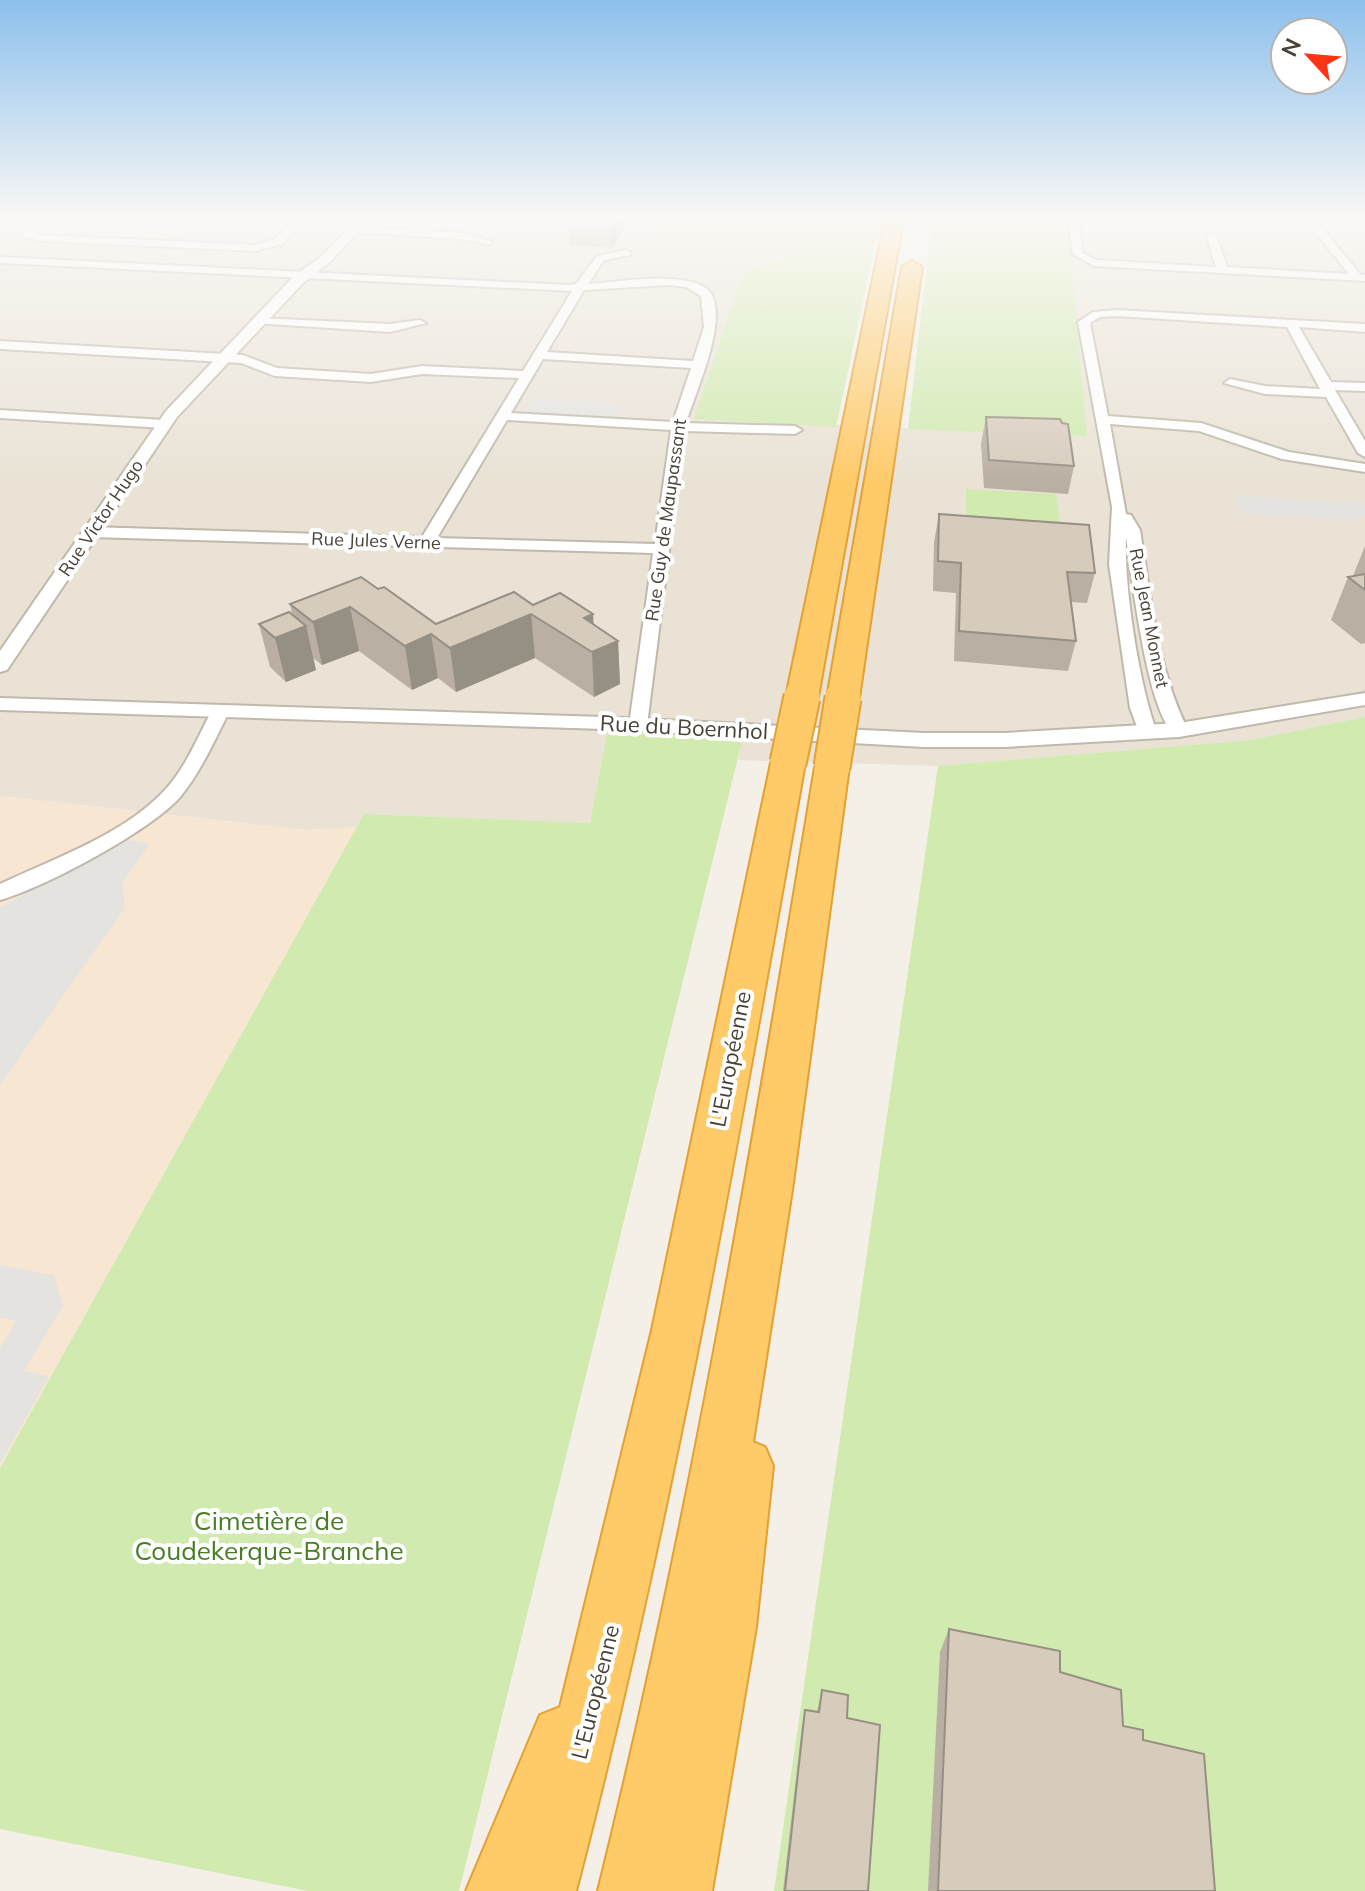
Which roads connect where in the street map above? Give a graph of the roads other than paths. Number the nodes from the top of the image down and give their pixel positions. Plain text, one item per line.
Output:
1 (275, 309) edge
2 (567, 309) edge
3 (708, 309) edge
4 (877, 309) edge
5 (905, 309) edge
6 (262, 322) junction
7 (420, 323) dead end
8 (1291, 324) junction
9 (1365, 328) edge
10 (0, 345) edge
11 (540, 355) junction
12 (226, 358) junction
13 (698, 365) junction
14 (528, 375) junction
15 (1230, 383) dead end
16 (1365, 387) edge
17 (1326, 389) junction
18 (0, 414) edge
19 (503, 416) junction
20 (1104, 420) junction
21 (164, 424) junction
22 (678, 426) junction
23 (795, 430) dead end
24 (1365, 453) edge
25 (1365, 468) edge
26 (1119, 507) junction
27 (90, 532) junction
28 (427, 542) junction
29 (661, 549) junction
30 (0, 666) edge
31 (1365, 699) edge
32 (0, 704) edge
33 (221, 710) junction
34 (638, 725) junction
35 (1179, 730) junction
36 (1148, 733) junction
37 (0, 893) edge
38 (526, 1878) edge
39 (647, 1890) edge

1 - 6 street, Rue Victor Hugo
2 - 11 street
3 - 13 street, Rue Guy de Maupassant
4 - 38 highway, L'Européenne, bridge
5 - 39 highway, bridge
6 - 7 street
6 - 12 street, Rue Victor Hugo
8 - 9 street
8 - 17 street
8 - 20 street, Rue Jean Monnet
10 - 12 street
11 - 13 street
11 - 14 street
12 - 14 street
12 - 21 street, Rue Victor Hugo
13 - 22 street, Rue Guy de Maupassant
14 - 19 street
15 - 17 street
16 - 17 street
17 - 24 street
18 - 21 street
19 - 22 street
19 - 28 street
20 - 25 street
20 - 26 street, Rue Jean Monnet
21 - 27 street, Rue Victor Hugo
22 - 23 street
22 - 29 street, Rue Guy de Maupassant
26 - 35 street, Rue Jean Monnet
26 - 36 street, Rue Jean Monnet
27 - 28 street, Rue Jules Verne
27 - 30 street, Rue Victor Hugo
28 - 29 street, Rue Jules Verne
29 - 34 street, Rue Guy de Maupassant
31 - 35 street, Rue du Boernhol
32 - 33 street, Rue du Boernhol
33 - 34 street, Rue du Boernhol
33 - 37 street
34 - 36 street, Rue du Boernhol
35 - 36 street, Rue du Boernhol

